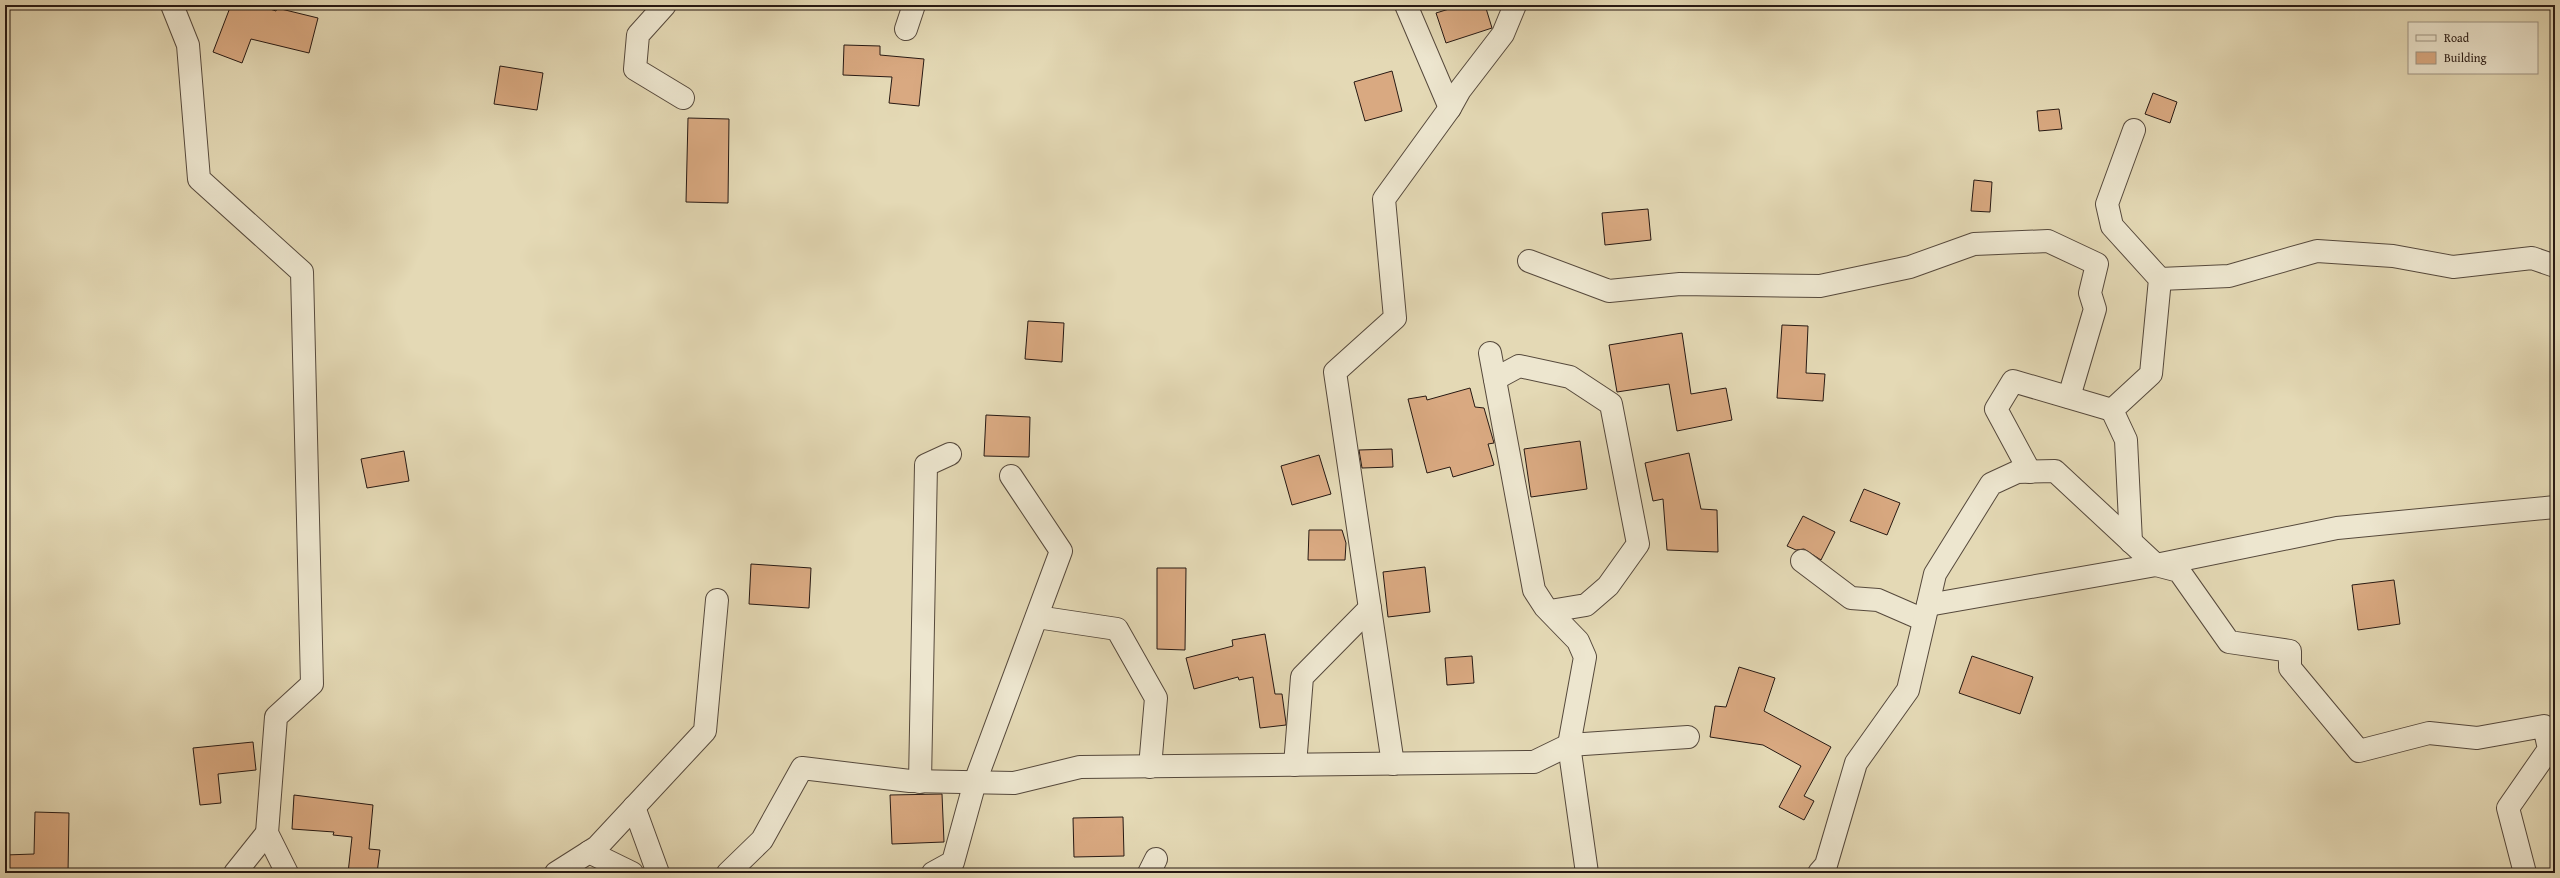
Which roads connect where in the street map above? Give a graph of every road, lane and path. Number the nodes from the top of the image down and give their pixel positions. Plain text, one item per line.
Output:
1 (172, 5) edge
2 (665, 5) edge
3 (914, 5) edge
4 (1406, 5) edge
5 (1515, 5) edge
6 (906, 29) dead end
7 (683, 98) dead end
8 (1450, 108) junction
9 (2134, 130) dead end
10 (1529, 262) dead end
11 (2555, 266) edge
12 (2160, 279) junction
13 (1490, 353) dead end
14 (1495, 379) junction
15 (2069, 397) junction
16 (2112, 410) junction
17 (950, 454) dead end
18 (2030, 472) junction
19 (1011, 476) dead end
20 (2555, 507) edge
21 (2131, 542) junction
22 (1802, 561) dead end
23 (2156, 565) junction
24 (717, 600) dead end
25 (1370, 608) junction
26 (1550, 611) junction
27 (1926, 612) junction
28 (1037, 617) junction
29 (2550, 725) edge
30 (1688, 737) dead end
31 (1569, 745) junction
32 (1393, 764) junction
33 (1295, 765) junction
34 (1150, 767) junction
35 (920, 782) junction
36 (975, 782) junction
37 (634, 807) junction
38 (267, 833) junction
39 (590, 852) junction
40 (235, 873) edge
41 (287, 873) edge
42 (556, 873) edge
43 (632, 873) edge
44 (658, 873) edge
45 (728, 873) edge
46 (933, 873) edge
47 (1587, 873) edge
48 (1819, 873) edge
49 (2525, 873) edge

1 - 38 street
2 - 7 street
3 - 6 street
4 - 8 street
5 - 8 street
8 - 25 street
9 - 12 street
10 - 15 street
11 - 12 street
12 - 16 street
13 - 14 street
14 - 26 street
14 - 26 street
15 - 16 street
15 - 18 street
16 - 21 street
17 - 35 street
18 - 21 street
18 - 27 street
19 - 28 street
20 - 23 street
21 - 23 street
22 - 27 street
23 - 27 street
23 - 29 street
24 - 37 street
25 - 32 street
25 - 33 street
26 - 31 street
27 - 48 street
28 - 34 street
28 - 36 street
29 - 49 street
30 - 31 street
31 - 32 street
31 - 47 street
32 - 33 street
33 - 34 street
34 - 36 street
35 - 36 street
35 - 45 street
36 - 46 street
37 - 39 street
37 - 44 street
38 - 40 street
38 - 41 street
39 - 42 street
39 - 43 street

